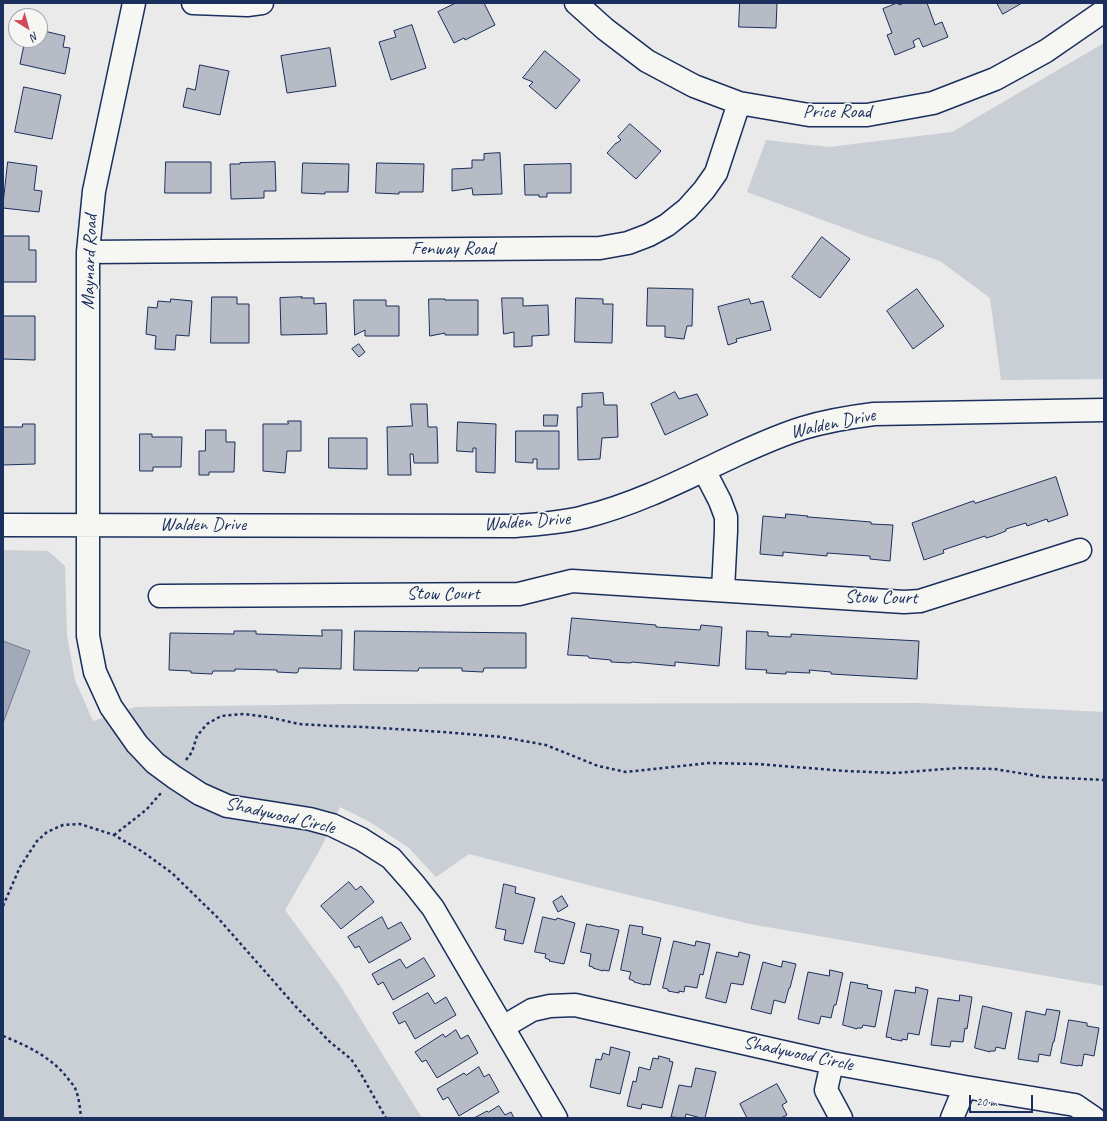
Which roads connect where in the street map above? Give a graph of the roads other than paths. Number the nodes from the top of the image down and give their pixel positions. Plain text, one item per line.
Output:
1 (134, 3) edge
2 (193, 3) edge
3 (262, 3) edge
4 (576, 3) edge
5 (1104, 11) edge
6 (739, 103) junction
7 (88, 252) junction
8 (1104, 410) edge
9 (704, 470) junction
10 (88, 524) junction
11 (3, 525) edge
12 (1080, 550) dead end
13 (723, 590) junction
14 (160, 596) dead end
15 (503, 1027) junction
16 (832, 1063) junction
17 (965, 1087) junction
18 (556, 1118) edge
19 (841, 1118) edge
20 (952, 1118) edge
21 (1094, 1118) edge

1 - 7 street, Maynard Road
2 - 3 street
4 - 6 street, Price Road
5 - 6 street, Price Road
6 - 7 street, Fenway Road
7 - 10 street, Maynard Road
8 - 9 street, Walden Drive
9 - 10 street, Walden Drive
9 - 13 street
10 - 11 street, Walden Drive
10 - 15 street, Shadywood Circle
12 - 13 street, Stow Court
13 - 14 street, Stow Court
15 - 16 street, Shadywood Circle
15 - 18 street, Shadywood Circle
16 - 17 street, Shadywood Circle
16 - 19 street
17 - 20 street
17 - 21 street, Shadywood Circle

